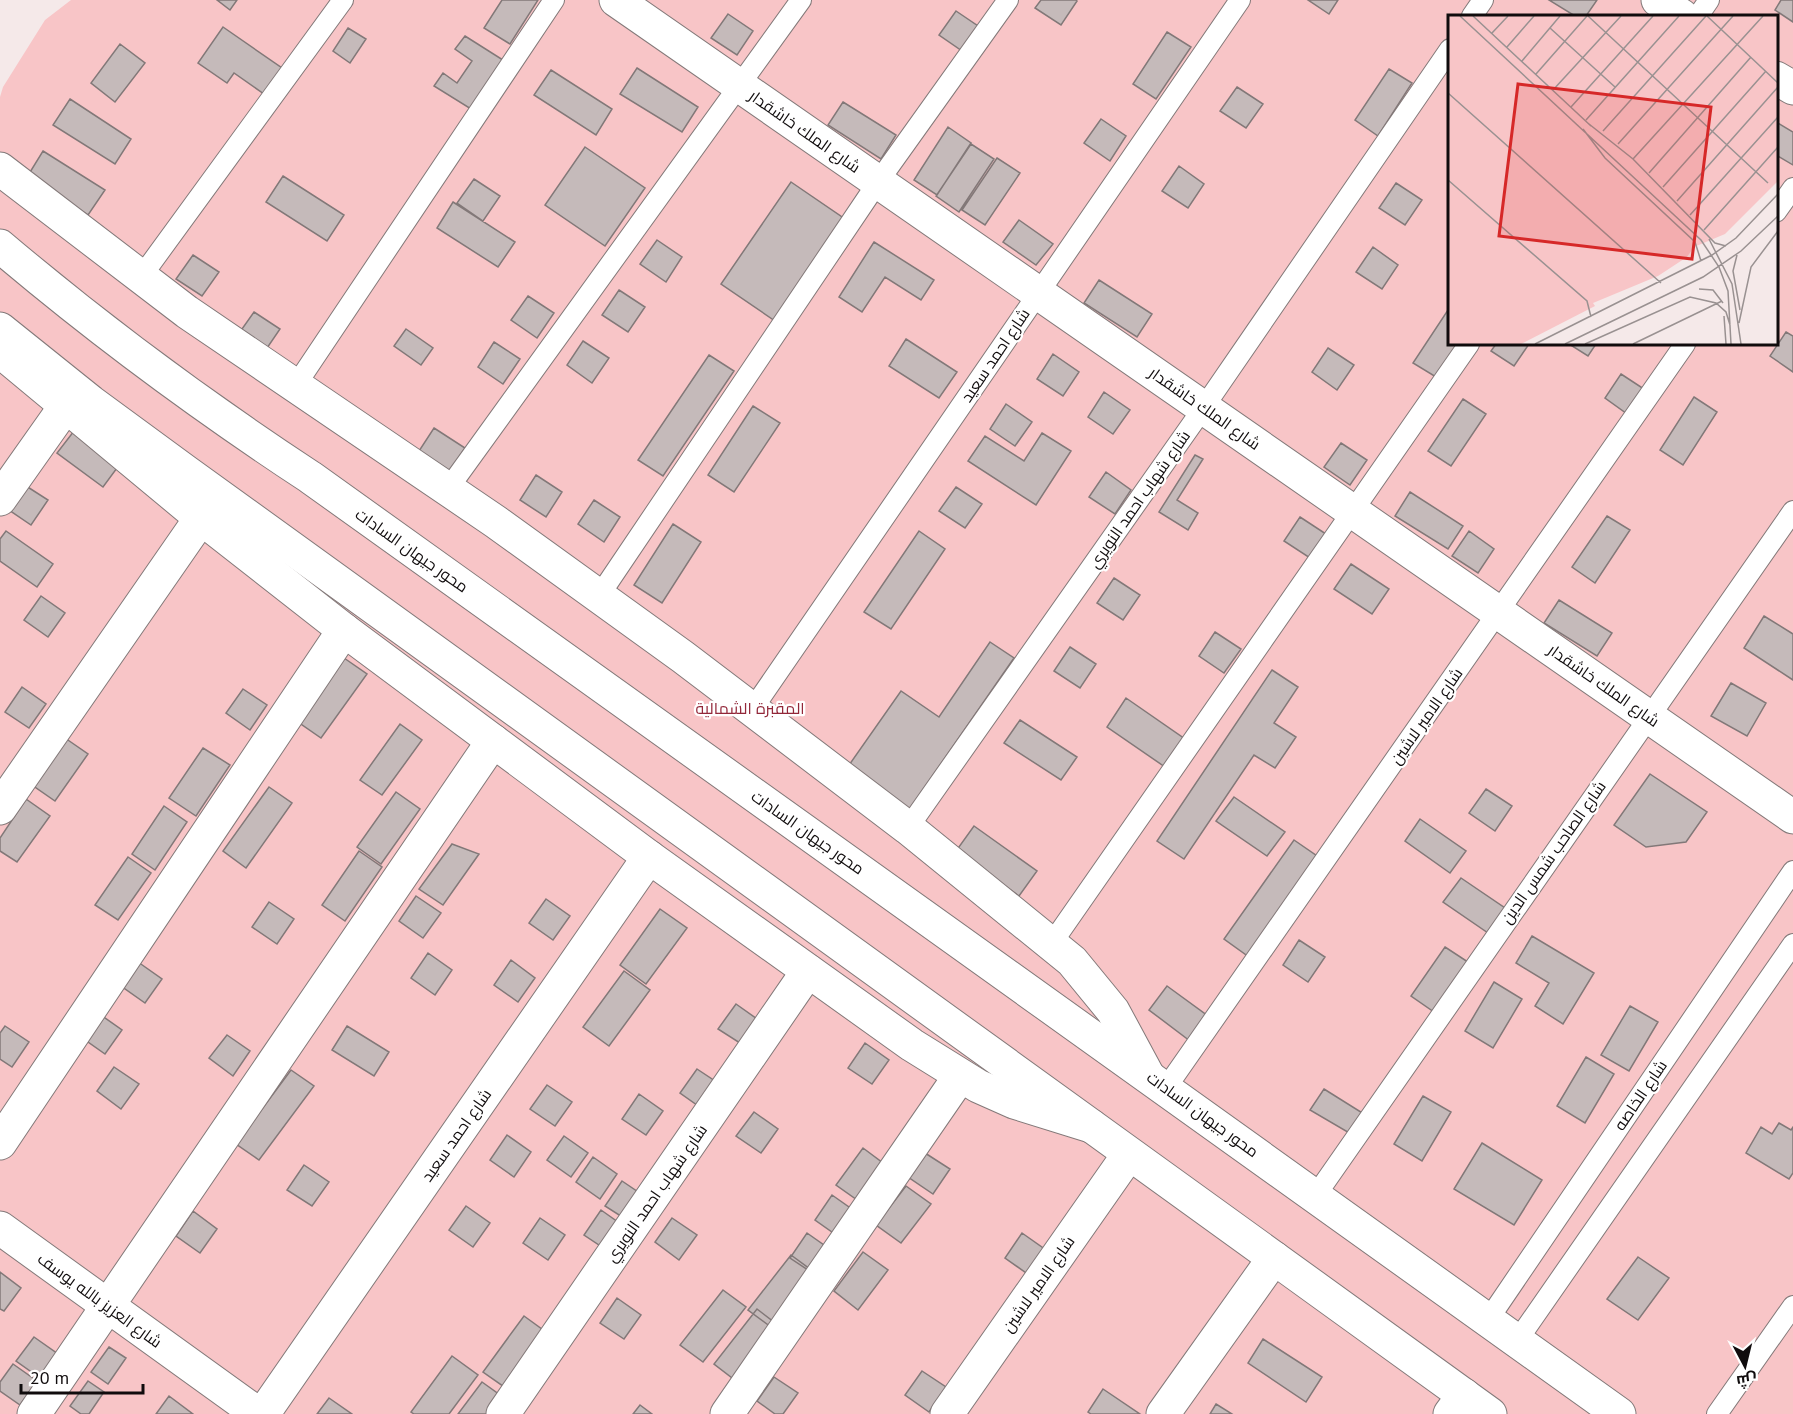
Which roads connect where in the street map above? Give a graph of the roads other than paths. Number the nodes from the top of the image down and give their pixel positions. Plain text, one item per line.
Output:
1 (342, 0) edge
2 (554, 0) edge
3 (616, 0) edge
4 (801, 0) edge
5 (1008, 0) edge
6 (1240, 0) edge
7 (1483, 0) edge
8 (1658, 0) edge
9 (1709, 0) edge
10 (1473, 15) edge
11 (1680, 15) edge
12 (1699, 15) edge
13 (1448, 50) edge
14 (1778, 79) edge
15 (741, 87) junction
16 (1793, 88) edge
17 (0, 169) edge
18 (878, 182) junction
19 (1793, 188) edge
20 (1778, 209) edge
21 (0, 246) edge
22 (141, 278) junction
23 (1038, 292) junction
24 (0, 329) edge
25 (1468, 345) edge
26 (1684, 345) edge
27 (0, 351) edge
28 (296, 385) junction
29 (65, 407) junction
30 (1203, 407) junction
31 (448, 489) junction
32 (0, 499) edge
33 (1352, 511) junction
34 (1793, 511) edge
35 (201, 518) junction
36 (598, 596) junction
37 (1499, 612) junction
38 (344, 630) junction
39 (752, 710) junction
40 (1648, 716) junction
41 (493, 741) junction
42 (0, 808) edge
43 (1793, 817) edge
44 (908, 828) junction
45 (649, 857) junction
46 (1793, 871) edge
47 (1052, 943) junction
48 (1793, 944) edge
49 (808, 971) junction
50 (960, 1076) junction
51 (1157, 1081) junction
52 (1091, 1126) junction
53 (0, 1143) edge
54 (1129, 1154) junction
55 (1316, 1195) junction
56 (0, 1228) edge
57 (1274, 1258) junction
58 (1793, 1306) edge
59 (109, 1307) junction
60 (1488, 1320) junction
61 (1517, 1341) junction
62 (1468, 1408) edge
63 (34, 1414) edge
64 (258, 1414) edge
65 (263, 1414) edge
66 (503, 1414) edge
67 (727, 1414) edge
68 (947, 1414) edge
69 (1164, 1414) edge
70 (1619, 1414) edge
71 (1717, 1414) edge

1 - 22 lane
2 - 28 lane
3 - 15 main road, شارع الملك خاشقدار
4 - 15 lane
5 - 18 lane
6 - 23 lane, شارع احمد سعيد
7 - 10 lane
8 - 11 main road
9 - 12 lane
13 - 30 lane, شارع شهاب احمد النويري
14 - 16 main road
15 - 18 main road, شارع الملك خاشقدار
15 - 31 lane
17 - 22 main road
18 - 23 main road, شارع الملك خاشقدار
18 - 36 lane
19 - 20 lane
21 - 51 main road, محور جيهان السادات
22 - 28 main road
23 - 30 main road, شارع الملك خاشقدار
23 - 39 lane, شارع احمد سعيد
24 - 52 main road
25 - 33 lane
26 - 37 lane, شارع الامير لاشين
27 - 29 main road
28 - 31 main road
29 - 32 main road
29 - 35 main road
30 - 33 main road, شارع الملك خاشقدار
30 - 44 lane, شارع شهاب احمد النويري
31 - 36 main road
33 - 37 main road, شارع الملك خاشقدار
33 - 47 lane
34 - 40 lane, شارع الصاحب شمس الدين
35 - 38 main road
35 - 42 main road
36 - 39 main road
37 - 40 main road, شارع الملك خاشقدار
37 - 51 lane, شارع الامير لاشين
38 - 41 main road
38 - 53 main road
39 - 44 main road
40 - 43 main road, شارع الملك خاشقدار
40 - 55 lane, شارع الصاحب شمس الدين
41 - 45 main road
41 - 59 main road
44 - 47 main road
45 - 49 main road
45 - 65 main road, شارع احمد سعيد
46 - 60 lane, شارع الخاصه
47 - 51 main road
48 - 61 lane
49 - 50 main road
49 - 66 main road, شارع شهاب احمد النويري
50 - 52 main road
50 - 67 main road
51 - 55 main road, محور جيهان السادات
52 - 54 main road
54 - 57 main road
54 - 68 main road, شارع الامير لاشين
55 - 60 main road, محور جيهان السادات
56 - 59 main road, شارع العزيز بالله يوسف
57 - 62 main road
57 - 69 main road
58 - 71 lane
59 - 63 main road
59 - 64 main road, شارع العزيز بالله يوسف
60 - 61 main road, محور جيهان السادات
61 - 70 main road, محور جيهان السادات

